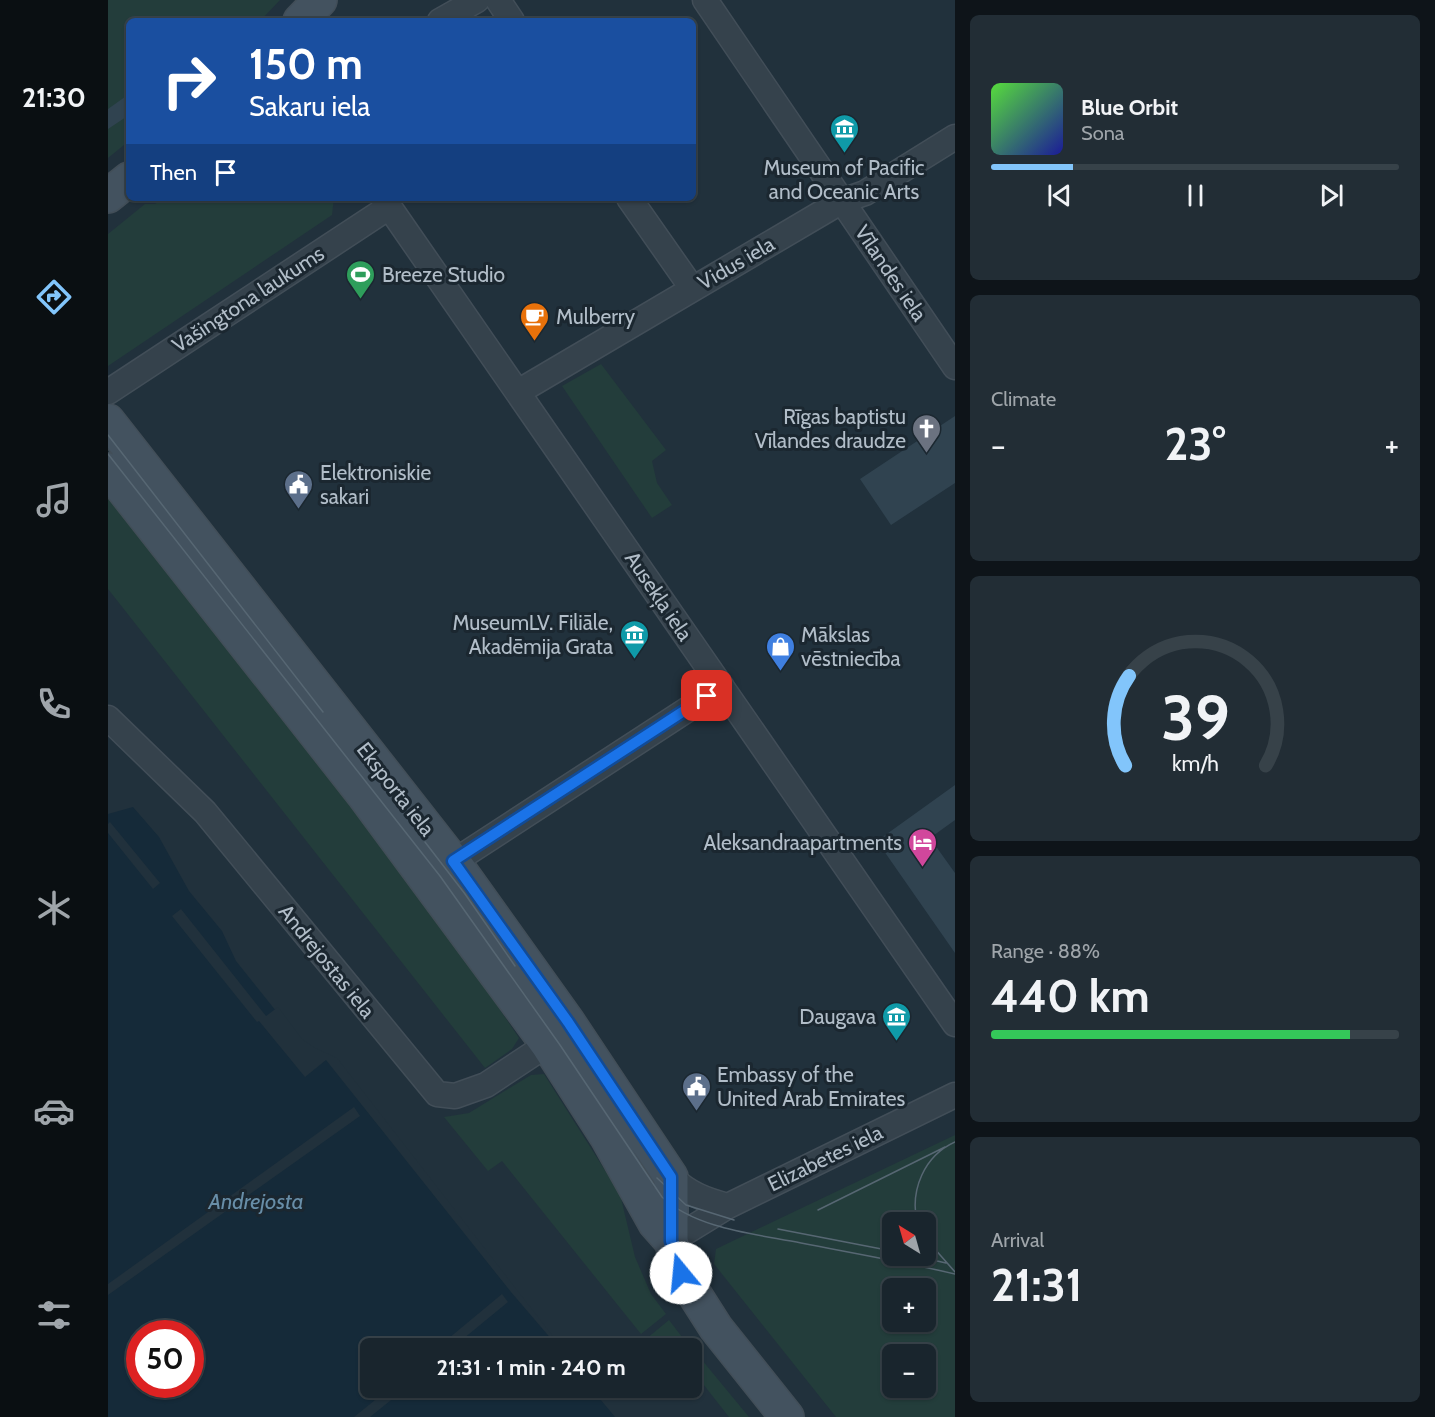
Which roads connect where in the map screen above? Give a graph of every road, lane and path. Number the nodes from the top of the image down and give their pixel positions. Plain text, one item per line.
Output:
1 (320, 0) edge
2 (477, 0) edge
3 (498, 0) edge
4 (705, 0) edge
5 (303, 18) edge
6 (445, 18) edge
7 (510, 18) edge
8 (955, 137) edge
9 (126, 181) edge
10 (108, 196) edge
11 (631, 201) edge
12 (842, 201) junction
13 (386, 202) edge
14 (692, 288) junction
15 (955, 367) edge
16 (108, 392) edge
17 (518, 392) junction
18 (108, 421) edge
19 (108, 470) edge
20 (722, 687) junction
21 (108, 718) edge
22 (453, 861) junction
23 (427, 880) junction
24 (955, 1024) edge
25 (560, 1036) junction
26 (955, 1095) edge
27 (671, 1177) junction
28 (728, 1206) junction
29 (671, 1241) junction
30 (787, 1417) edge

1 - 5 main road
2 - 6 street
3 - 7 street
4 - 12 street, Vīlandes iela
8 - 12 street, Vidus iela
9 - 10 main road
11 - 14 street
12 - 14 street, Vidus iela
12 - 15 street, Vīlandes iela
13 - 16 street, Vašingtona laukums
13 - 17 street, Ausekļa iela
14 - 17 street, Vidus iela
17 - 20 street, Ausekļa iela
18 - 22 main road, Eksporta iela
19 - 23 main road, Eksporta iela
20 - 22 street
20 - 24 street, Ausekļa iela
21 - 25 street, Andrejostas iela
22 - 23 street
22 - 25 main road, Eksporta iela
23 - 25 main road, Eksporta iela
25 - 27 main road, Eksporta iela
25 - 29 main road, Eksporta iela
26 - 28 street, Elizabetes iela
27 - 28 street
27 - 29 main road, Eksporta iela
28 - 29 street, Elizabetes iela
29 - 30 main road, Eksporta iela

